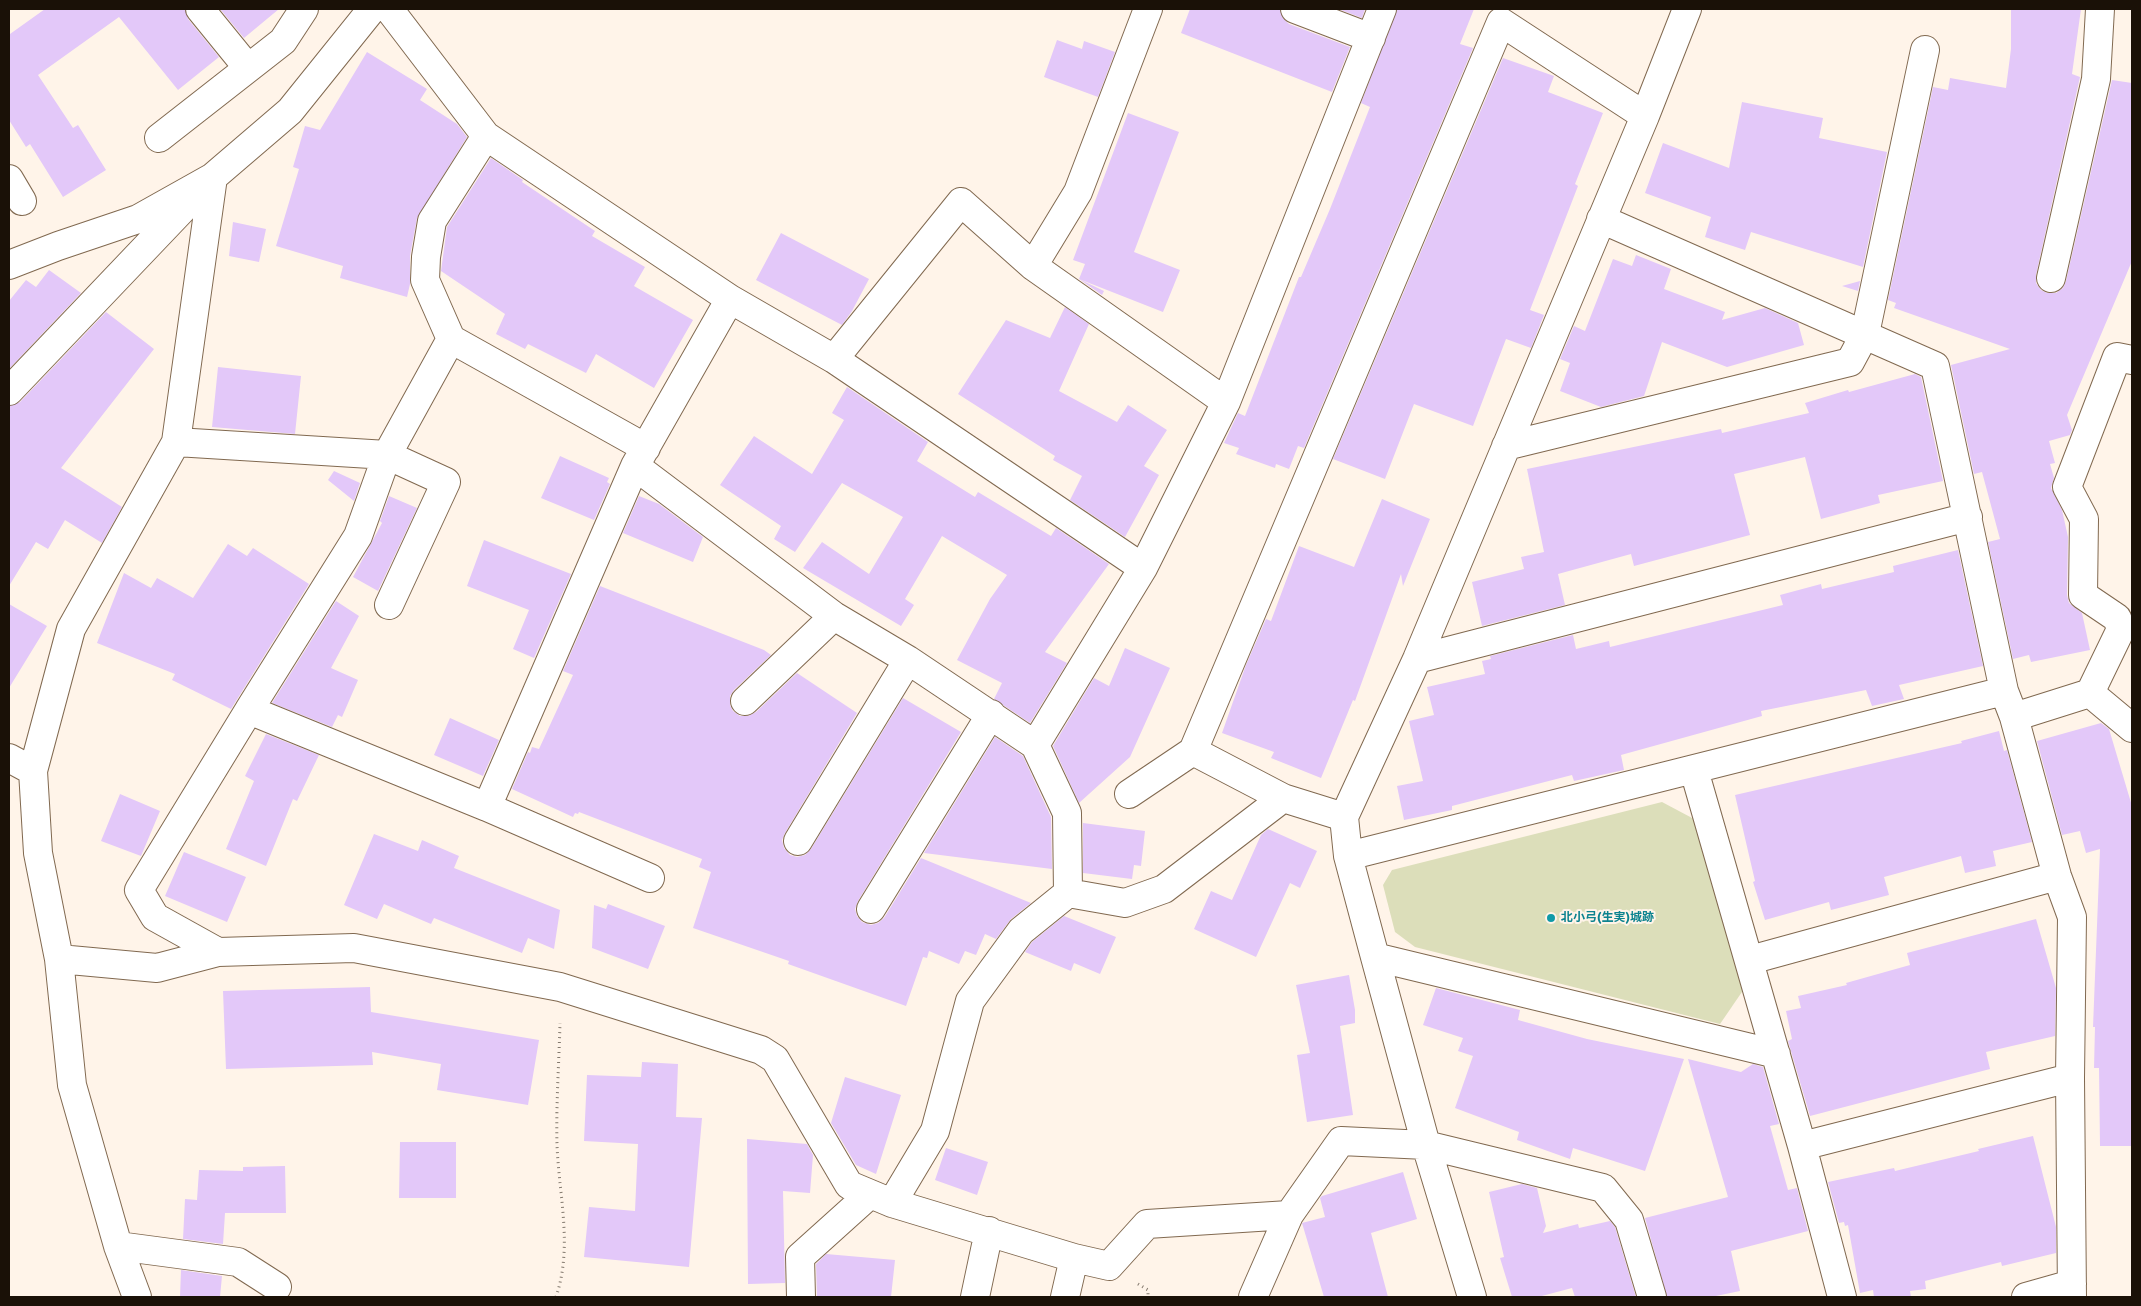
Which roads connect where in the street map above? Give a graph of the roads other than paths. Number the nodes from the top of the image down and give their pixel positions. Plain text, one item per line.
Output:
1 (200, 9) edge
2 (304, 9) edge
3 (372, 9) edge
4 (389, 9) edge
5 (1148, 9) edge
6 (1295, 9) edge
7 (1382, 9) edge
8 (1687, 9) edge
9 (2100, 9) edge
10 (1371, 38) junction
11 (1925, 50) dead end
12 (248, 68) junction
13 (1645, 116) junction
14 (486, 136) junction
15 (159, 138) dead end
16 (213, 176) junction
17 (1601, 219) junction
18 (9, 265) edge
19 (1033, 266) junction
20 (2051, 278) dead end
21 (730, 299) junction
22 (1865, 334) junction
23 (451, 339) junction
24 (834, 359) junction
25 (2132, 360) edge
26 (9, 391) edge
27 (1226, 402) junction
28 (176, 442) junction
29 (1506, 446) junction
30 (387, 455) junction
31 (640, 457) junction
32 (1968, 517) junction
33 (1143, 568) junction
34 (389, 605) dead end
35 (834, 616) junction
36 (908, 660) junction
37 (1417, 660) junction
38 (2004, 691) junction
39 (2090, 693) junction
40 (745, 701) dead end
41 (249, 710) junction
42 (991, 714) junction
43 (2014, 717) junction
44 (2132, 728) edge
45 (1035, 745) junction
46 (1192, 751) junction
47 (9, 758) edge
48 (1694, 770) junction
49 (33, 771) junction
50 (1129, 794) dead end
51 (1283, 798) junction
52 (487, 807) junction
53 (1344, 817) junction
54 (798, 841) dead end
55 (1348, 856) junction
56 (2057, 876) junction
57 (650, 878) dead end
58 (1068, 893) junction
59 (871, 909) dead end
60 (218, 952) junction
61 (1375, 957) junction
62 (59, 959) junction
63 (1750, 960) junction
64 (1776, 1054) junction
65 (2070, 1078) junction
66 (1426, 1145) junction
67 (1802, 1146) junction
68 (881, 1198) junction
69 (1288, 1215) junction
70 (989, 1230) junction
71 (118, 1246) junction
72 (1074, 1258) junction
73 (277, 1287) dead end
74 (2072, 1291) edge
75 (137, 1297) edge
76 (801, 1297) edge
77 (975, 1297) edge
78 (1065, 1297) edge
79 (1253, 1297) edge
80 (1472, 1297) edge
81 (1652, 1297) edge
82 (1842, 1297) edge
83 (2026, 1297) edge

1 - 12 street
2 - 12 street
3 - 16 street
4 - 14 street
5 - 19 street
6 - 10 street
7 - 10 street
8 - 13 street
9 - 20 street
10 - 27 street
11 - 22 street
12 - 15 street
13 - 17 street
13 - 46 street
14 - 21 street
14 - 23 street
16 - 18 street
16 - 26 street
16 - 28 street
17 - 22 street
17 - 29 street
19 - 24 street
19 - 27 street
21 - 24 street
21 - 31 street
22 - 29 street
22 - 32 street
23 - 30 street
23 - 31 street
24 - 33 street
25 - 39 street
27 - 33 street
28 - 30 street
28 - 49 street
29 - 37 street
30 - 34 street
30 - 41 street
31 - 35 street
31 - 52 street
32 - 37 street
32 - 38 street
33 - 45 street
35 - 36 street
35 - 40 street
36 - 42 street
36 - 54 street
37 - 53 street
38 - 43 street
38 - 48 street
39 - 43 street
39 - 44 street
41 - 52 street
41 - 60 street
42 - 45 street
42 - 59 street
43 - 56 street
45 - 58 street
46 - 50 street
46 - 51 street
47 - 49 street
48 - 55 street
48 - 63 street
49 - 62 street
51 - 53 street
51 - 58 street
52 - 57 street
53 - 55 street
55 - 61 street
56 - 63 street
56 - 65 street
58 - 68 street
60 - 62 street
60 - 68 street
61 - 64 street
61 - 66 street
62 - 71 street
63 - 64 street
64 - 67 street
65 - 67 street
65 - 74 street
66 - 69 street
66 - 80 street
66 - 81 street
67 - 82 street
68 - 70 street
68 - 76 street
69 - 72 street
69 - 79 street
70 - 72 street
70 - 77 street
71 - 73 street
71 - 75 street
72 - 78 street
74 - 83 street

